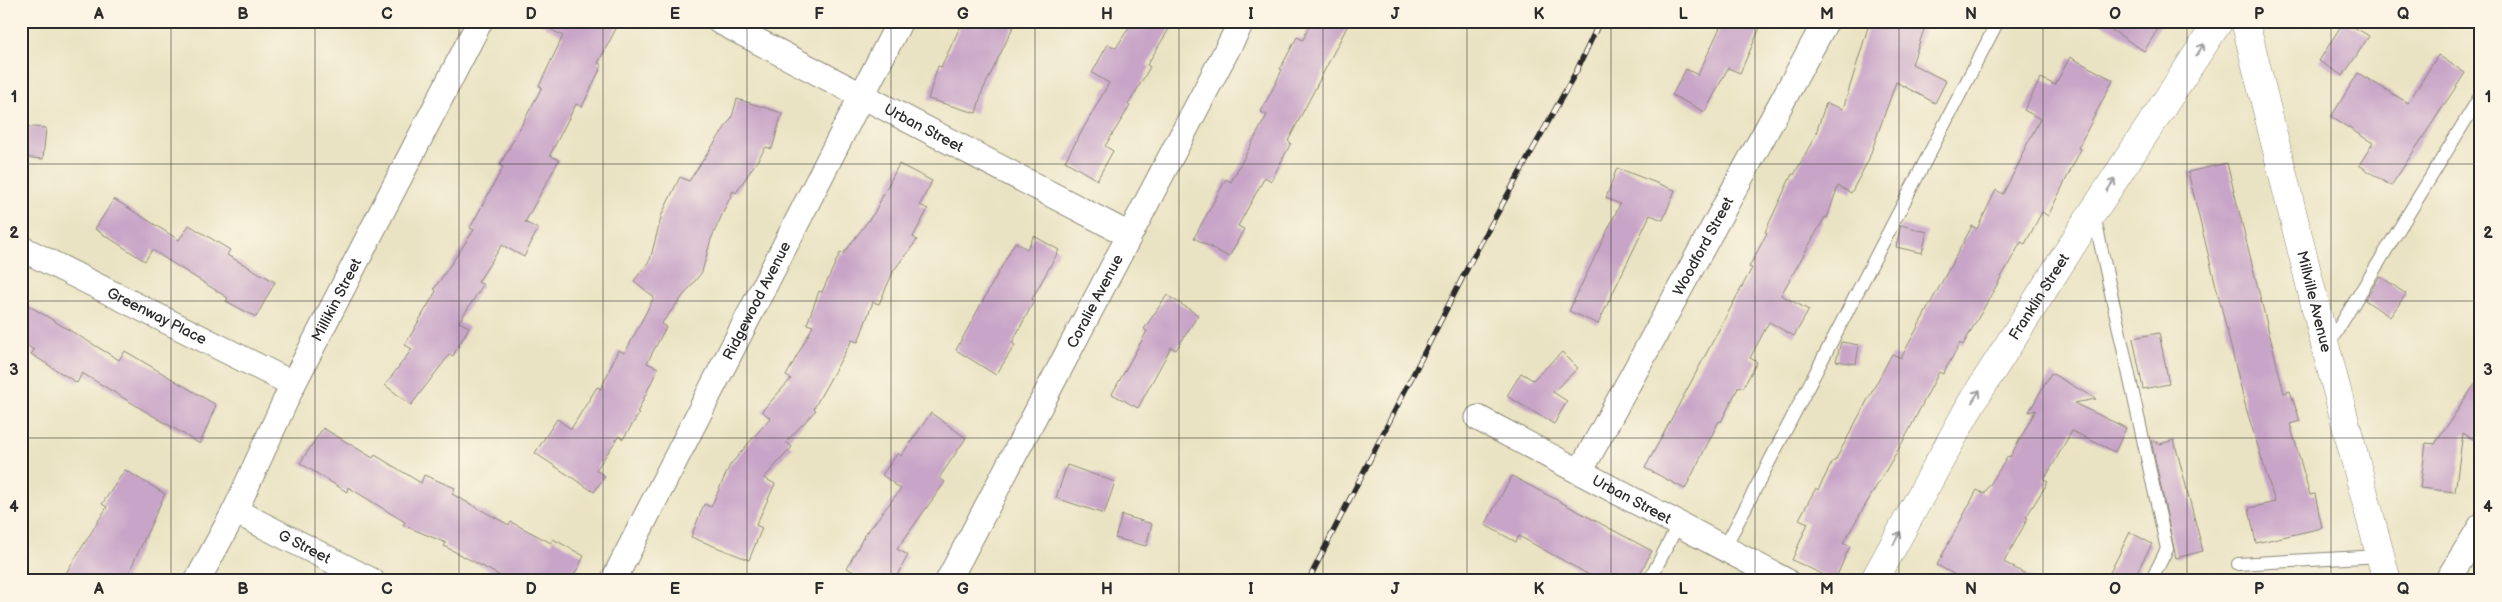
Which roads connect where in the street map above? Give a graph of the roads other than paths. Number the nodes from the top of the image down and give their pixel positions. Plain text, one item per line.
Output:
1 (480, 21) edge
2 (719, 21) edge
3 (900, 21) edge
4 (1242, 21) edge
5 (1826, 21) edge
6 (1998, 21) edge
7 (2219, 21) edge
8 (2245, 21) edge
9 (2481, 95) edge
10 (861, 96) junction
11 (2093, 212) junction
12 (1129, 235) junction
13 (21, 248) edge
14 (2326, 349) junction
15 (293, 384) junction
16 (1478, 418) dead end
17 (1581, 470) junction
18 (235, 511) junction
19 (1678, 526) junction
20 (2481, 526) edge
21 (1724, 549) junction
22 (2238, 564) dead end
23 (2384, 569) edge
24 (197, 581) edge
25 (372, 581) edge
26 (613, 581) edge
27 (948, 581) edge
28 (1648, 581) edge
29 (1786, 581) edge
30 (1874, 581) edge
31 (2152, 581) edge
32 (2447, 581) edge

1 - 15 street, Millikin Street
2 - 10 street, Urban Street
3 - 10 street, Ridgewood Avenue
4 - 12 street, Coralie Avenue
5 - 17 street, Woodford Street
6 - 21 lane
11 -> 7 street, Franklin Street
8 - 14 street, Millville Avenue
9 - 14 lane
10 - 12 street, Urban Street
10 - 26 street, Ridgewood Avenue
30 -> 11 street, Franklin Street
11 - 31 lane
12 - 27 street, Coralie Avenue
13 - 15 street, Greenway Place
14 - 23 street, Millville Avenue
15 - 18 street, Millikin Street
16 - 17 street, Urban Street
17 - 19 street, Urban Street
18 - 24 street, Millikin Street
18 - 25 street, G Street
19 - 21 street, Urban Street
19 - 28 lane
20 - 32 street
21 - 29 street, Urban Street
22 - 23 lane

